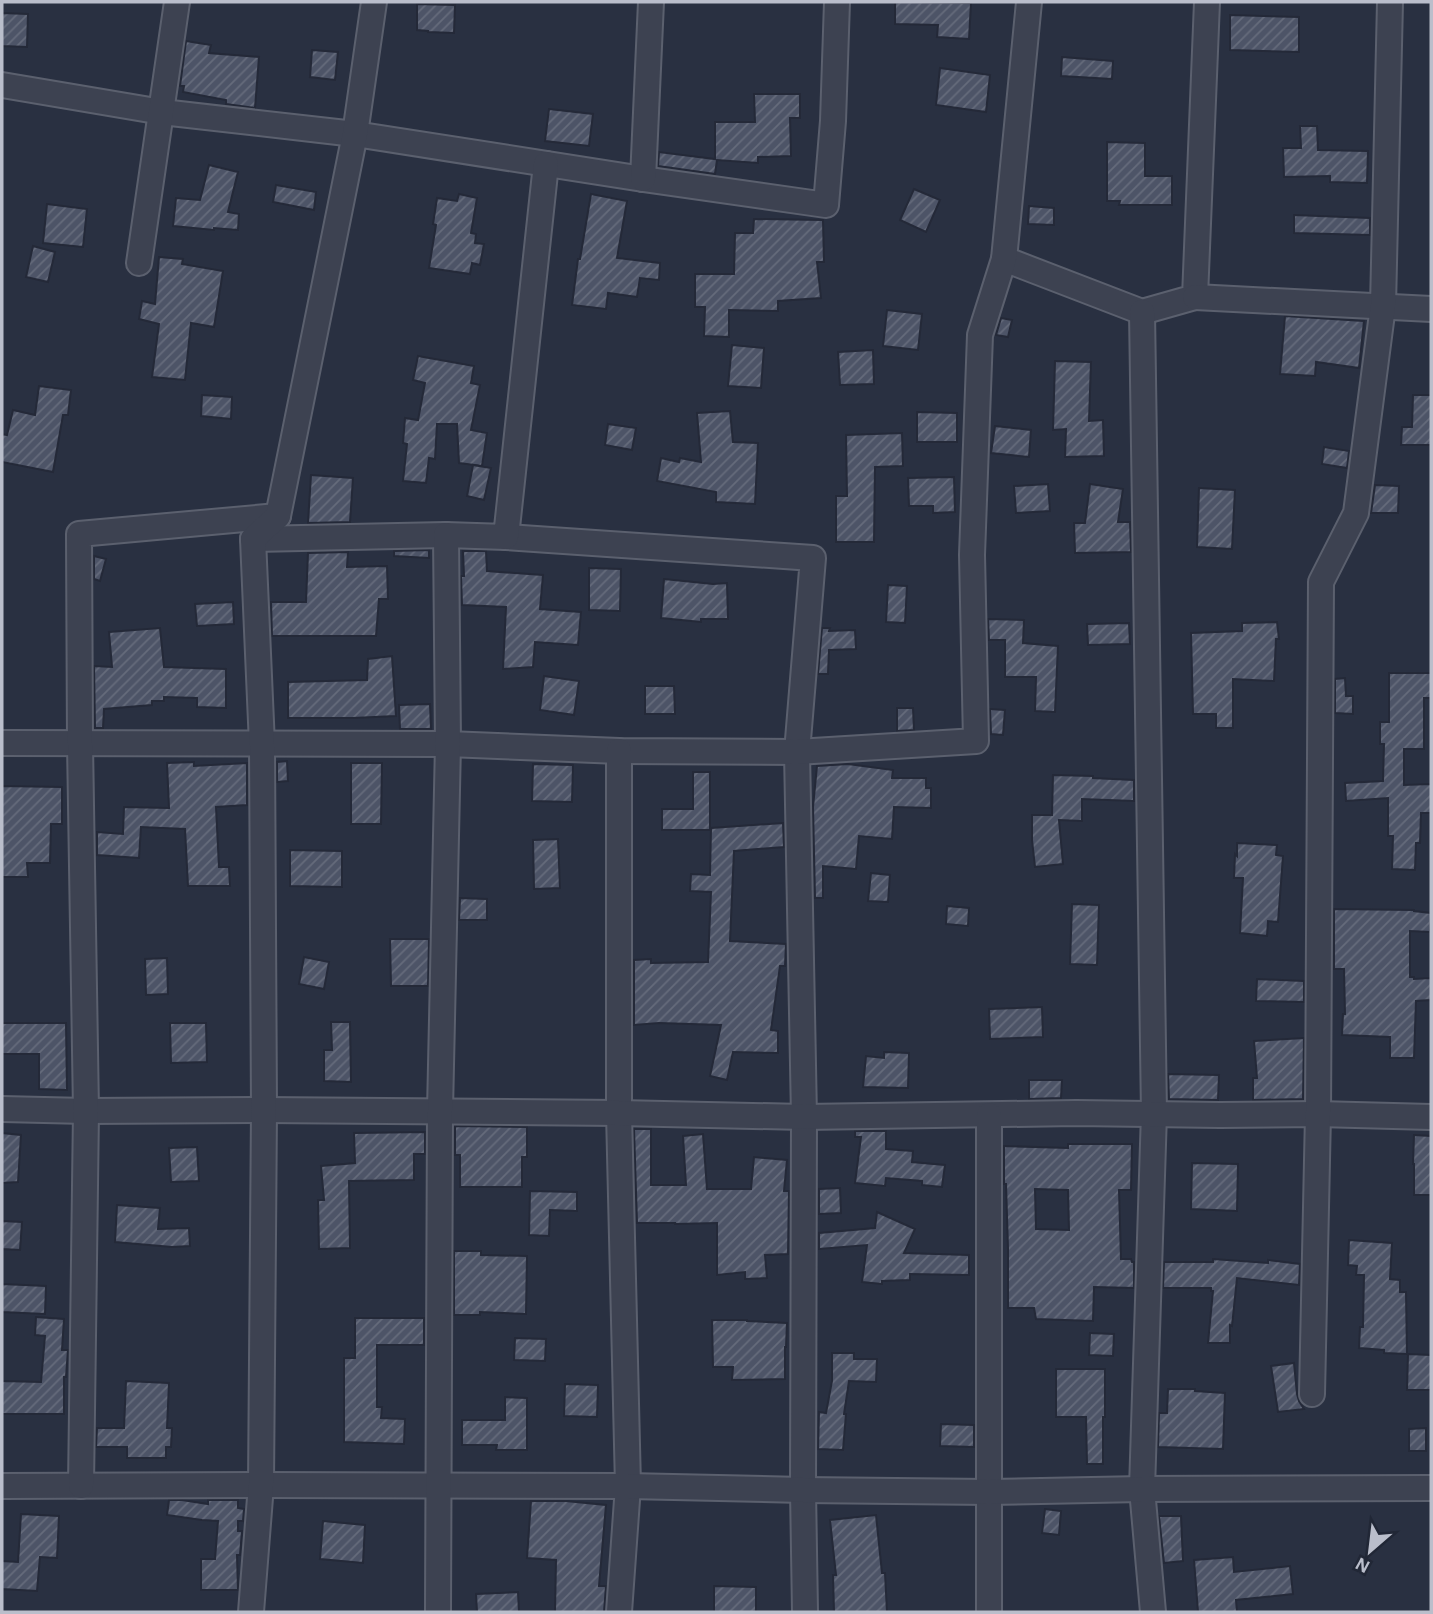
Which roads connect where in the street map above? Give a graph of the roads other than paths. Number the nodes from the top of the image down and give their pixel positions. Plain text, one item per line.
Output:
1 (177, 2) edge
2 (374, 2) edge
3 (651, 2) edge
4 (836, 2) edge
5 (1029, 2) edge
6 (1207, 2) edge
7 (1390, 2) edge
8 (2, 85) edge
9 (162, 112) junction
10 (355, 134) junction
11 (547, 164) junction
12 (643, 179) junction
13 (1004, 259) junction
14 (139, 263) dead end
15 (1195, 297) junction
16 (1383, 306) junction
17 (1431, 309) edge
18 (1142, 312) junction
19 (278, 516) junction
20 (446, 535) junction
21 (506, 537) junction
22 (253, 538) junction
23 (2, 743) edge
24 (80, 744) junction
25 (448, 744) junction
26 (262, 745) junction
27 (619, 751) junction
28 (797, 752) junction
29 (2, 1109) edge
30 (264, 1110) junction
31 (86, 1111) junction
32 (440, 1111) junction
33 (618, 1113) junction
34 (1154, 1113) junction
35 (1318, 1114) junction
36 (989, 1115) junction
37 (804, 1117) junction
38 (1431, 1117) edge
39 (1312, 1394) dead end
40 (261, 1485) junction
41 (438, 1485) junction
42 (2, 1486) edge
43 (81, 1486) junction
44 (628, 1486) junction
45 (1431, 1488) edge
46 (1143, 1489) junction
47 (803, 1490) junction
48 (989, 1492) junction
49 (251, 1612) edge
50 (438, 1612) edge
51 (619, 1612) edge
52 (805, 1612) edge
53 (989, 1612) edge
54 (1153, 1612) edge

1 - 9 street
2 - 10 street
3 - 12 street
4 - 12 street
5 - 13 street
6 - 15 street
7 - 16 street
8 - 9 street
9 - 10 street
9 - 14 street
10 - 11 street
10 - 19 street
11 - 12 street
11 - 21 street
13 - 18 street
13 - 28 street
15 - 16 street
15 - 18 street
16 - 17 street
16 - 35 street
18 - 34 street
19 - 22 street
19 - 24 street
20 - 21 street
20 - 22 street
20 - 25 street
21 - 28 street
22 - 26 street
23 - 24 street
24 - 26 street
24 - 31 street
25 - 26 street
25 - 27 street
25 - 32 street
26 - 30 street
27 - 28 street
27 - 33 street
28 - 37 street
29 - 31 street
30 - 31 street
30 - 32 street
30 - 40 street
31 - 43 street
32 - 33 street
32 - 41 street
33 - 37 street
33 - 44 street
34 - 35 street
34 - 36 street
34 - 46 street
35 - 38 street
35 - 39 street
36 - 37 street
36 - 48 street
37 - 47 street
40 - 41 street
40 - 43 street
40 - 49 street
41 - 44 street
41 - 50 street
42 - 43 street
44 - 47 street
44 - 51 street
45 - 46 street
46 - 48 street
46 - 54 street
47 - 48 street
47 - 52 street
48 - 53 street

